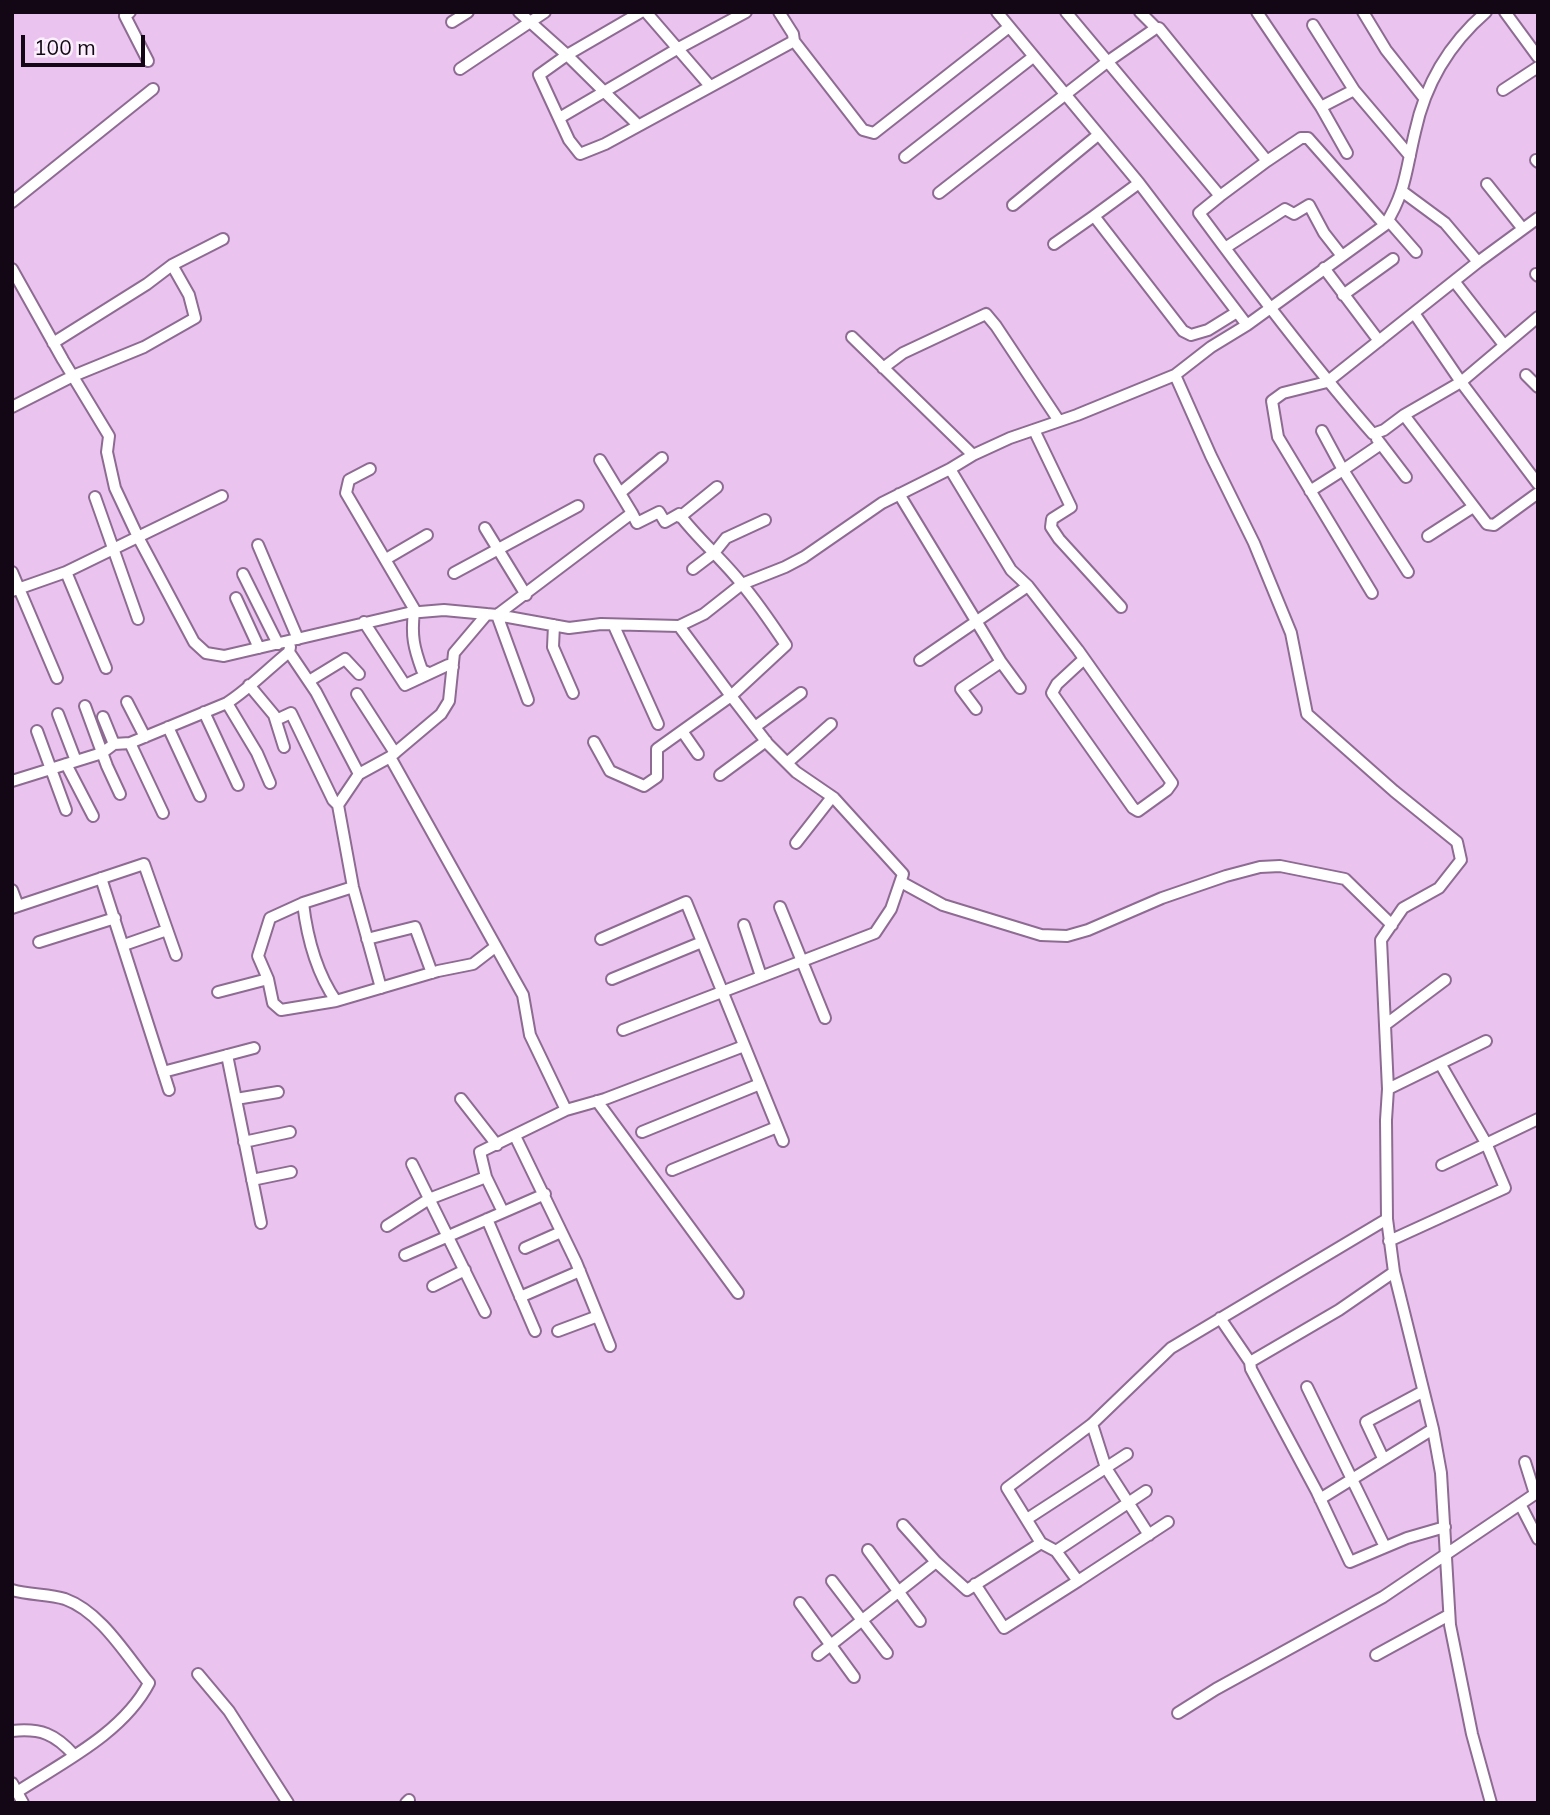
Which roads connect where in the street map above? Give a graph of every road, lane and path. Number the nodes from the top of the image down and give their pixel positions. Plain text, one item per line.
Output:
1 (130, 12) edge
2 (468, 12) edge
3 (519, 12) edge
4 (545, 12) edge
5 (643, 12) edge
6 (746, 12) edge
7 (779, 12) edge
8 (997, 12) edge
9 (1140, 12) edge
10 (1258, 12) edge
11 (1363, 12) edge
12 (1486, 12) edge
13 (1504, 12) edge
14 (1073, 15) edge
15 (452, 22) dead end
16 (531, 22) junction
17 (1313, 24) dead end
18 (1009, 27) junction
19 (1156, 28) junction
20 (794, 41) junction
21 (677, 49) junction
22 (1536, 50) edge
23 (567, 55) junction
24 (1033, 57) junction
25 (148, 61) dead end
26 (1107, 62) junction
27 (1538, 67) edge
28 (460, 69) dead end
29 (710, 86) junction
30 (153, 89) dead end
31 (1354, 90) junction
32 (1503, 90) dead end
33 (604, 91) junction
34 (1066, 96) junction
35 (1424, 98) junction
36 (1321, 107) junction
37 (561, 117) junction
38 (638, 125) junction
39 (1098, 135) junction
40 (1346, 153) dead end
41 (1409, 156) junction
42 (905, 158) dead end
43 (1267, 160) junction
44 (1139, 183) junction
45 (1487, 184) dead end
46 (1403, 192) junction
47 (939, 193) dead end
48 (1220, 196) junction
49 (12, 202) edge
50 (1013, 205) dead end
51 (1094, 216) junction
52 (1538, 218) edge
53 (1387, 223) junction
54 (1523, 229) junction
55 (223, 239) dead end
56 (1054, 244) dead end
57 (1225, 248) junction
58 (1416, 252) dead end
59 (1342, 256) junction
60 (1393, 259) dead end
61 (1478, 262) junction
62 (172, 265) junction
63 (1324, 268) junction
64 (12, 269) edge
65 (1454, 281) junction
66 (1343, 295) junction
67 (1269, 309) junction
68 (1237, 312) junction
69 (1415, 313) junction
70 (1538, 317) edge
71 (1247, 325) junction
72 (1198, 333) junction
73 (852, 337) dead end
74 (1379, 341) junction
75 (53, 343) junction
76 (1504, 345) junction
77 (1211, 347) junction
78 (883, 368) junction
79 (1175, 375) junction
80 (1526, 375) dead end
81 (73, 376) junction
82 (1327, 382) junction
83 (1461, 382) junction
84 (1538, 387) edge
85 (12, 407) edge
86 (1404, 415) junction
87 (1059, 421) junction
88 (1034, 430) junction
89 (1322, 431) dead end
90 (1373, 434) junction
91 (1381, 444) junction
92 (973, 455) junction
93 (662, 458) dead end
94 (600, 460) dead end
95 (370, 469) dead end
96 (950, 469) junction
97 (1343, 470) junction
98 (1406, 477) dead end
99 (1538, 484) edge
100 (717, 487) dead end
101 (1310, 491) junction
102 (620, 493) junction
103 (1538, 493) edge
104 (899, 494) junction
105 (222, 496) dead end
106 (95, 497) dead end
107 (578, 506) dead end
108 (1473, 507) junction
109 (632, 513) junction
110 (680, 517) junction
111 (765, 520) dead end
112 (485, 528) dead end
113 (427, 535) dead end
114 (1428, 536) dead end
115 (138, 537) junction
116 (258, 545) dead end
117 (499, 547) junction
118 (114, 548) junction
119 (714, 554) junction
120 (386, 559) junction
121 (693, 569) dead end
122 (12, 572) edge
123 (66, 572) junction
124 (1408, 572) dead end
125 (454, 573) dead end
126 (243, 574) dead end
127 (743, 584) junction
128 (1028, 586) junction
129 (17, 590) edge
130 (1372, 593) dead end
131 (526, 595) junction
132 (236, 598) dead end
133 (1121, 607) dead end
134 (415, 612) junction
135 (492, 615) junction
136 (138, 618) dead end
137 (364, 622) junction
138 (977, 622) junction
139 (554, 625) junction
140 (614, 625) junction
141 (679, 626) junction
142 (278, 644) junction
143 (293, 644) junction
144 (259, 648) junction
145 (1084, 659) junction
146 (920, 660) dead end
147 (1002, 662) junction
148 (453, 667) junction
149 (106, 668) dead end
150 (429, 673) junction
151 (359, 674) dead end
152 (57, 678) dead end
153 (309, 681) junction
154 (248, 685) junction
155 (1020, 688) dead end
156 (573, 693) dead end
157 (801, 693) dead end
158 (358, 694) dead end
159 (731, 696) junction
160 (528, 699) dead end
161 (127, 702) dead end
162 (227, 703) junction
163 (85, 706) dead end
164 (976, 709) dead end
165 (204, 712) junction
166 (58, 714) dead end
167 (103, 717) dead end
168 (276, 720) junction
169 (658, 724) dead end
170 (831, 724) dead end
171 (169, 727) junction
172 (755, 727) junction
173 (37, 731) dead end
174 (682, 731) junction
175 (145, 737) junction
176 (766, 741) junction
177 (594, 742) dead end
178 (130, 743) junction
179 (114, 744) junction
180 (284, 747) dead end
181 (102, 753) junction
182 (698, 754) dead end
183 (393, 755) junction
184 (71, 763) junction
185 (787, 763) junction
186 (51, 769) junction
187 (359, 774) junction
188 (720, 775) dead end
189 (12, 781) edge
190 (270, 783) dead end
191 (238, 785) dead end
192 (120, 794) dead end
193 (200, 796) dead end
194 (832, 797) junction
195 (338, 805) junction
196 (66, 810) dead end
197 (163, 813) dead end
198 (93, 816) dead end
199 (796, 844) dead end
200 (101, 878) junction
201 (901, 882) junction
202 (353, 887) junction
203 (12, 890) edge
204 (303, 903) junction
205 (15, 907) edge
206 (780, 907) dead end
207 (115, 918) junction
208 (744, 925) dead end
209 (1392, 925) junction
210 (167, 930) junction
211 (367, 939) junction
212 (601, 939) dead end
213 (39, 942) dead end
214 (702, 942) junction
215 (124, 945) junction
216 (495, 947) junction
217 (176, 955) dead end
218 (803, 961) junction
219 (432, 973) junction
220 (761, 976) junction
221 (268, 979) junction
222 (612, 979) dead end
223 (1445, 980) dead end
224 (381, 988) junction
225 (722, 991) junction
226 (218, 992) dead end
227 (335, 1001) junction
228 (825, 1018) dead end
229 (1385, 1025) junction
230 (622, 1030) dead end
231 (1486, 1041) dead end
232 (744, 1046) junction
233 (254, 1048) dead end
234 (227, 1055) junction
235 (1441, 1065) junction
236 (163, 1072) junction
237 (760, 1084) junction
238 (1388, 1089) junction
239 (169, 1090) dead end
240 (278, 1092) dead end
241 (236, 1099) junction
242 (461, 1100) dead end
243 (597, 1101) junction
244 (566, 1110) junction
245 (1538, 1119) edge
246 (777, 1127) junction
247 (290, 1132) dead end
248 (642, 1132) dead end
249 (515, 1136) junction
250 (783, 1140) dead end
251 (244, 1142) junction
252 (1486, 1143) junction
253 (497, 1145) junction
254 (412, 1164) dead end
255 (1442, 1165) dead end
256 (671, 1170) dead end
257 (291, 1172) dead end
258 (486, 1177) junction
259 (252, 1180) junction
260 (545, 1194) junction
261 (429, 1199) junction
262 (503, 1212) junction
263 (486, 1219) junction
264 (1387, 1219) junction
265 (261, 1223) dead end
266 (387, 1226) dead end
267 (561, 1232) junction
268 (449, 1236) junction
269 (1389, 1241) junction
270 (525, 1248) dead end
271 (405, 1255) dead end
272 (465, 1270) junction
273 (580, 1271) junction
274 (1394, 1272) junction
275 (433, 1286) dead end
276 (738, 1293) dead end
277 (520, 1297) junction
278 (485, 1312) dead end
279 (598, 1316) junction
280 (1220, 1318) junction
281 (535, 1331) dead end
282 (558, 1331) dead end
283 (610, 1346) dead end
284 (1250, 1362) junction
285 (1307, 1387) dead end
286 (1422, 1392) junction
287 (1092, 1424) junction
288 (1433, 1429) junction
289 (1127, 1454) dead end
290 (1383, 1458) junction
291 (1525, 1462) dead end
292 (1106, 1468) junction
293 (1353, 1478) junction
294 (1146, 1491) dead end
295 (1536, 1493) edge
296 (1320, 1499) junction
297 (1128, 1503) junction
298 (1520, 1504) junction
299 (1027, 1519) junction
300 (1168, 1522) dead end
301 (903, 1525) dead end
302 (1445, 1527) junction
303 (1149, 1535) junction
304 (1538, 1539) edge
305 (1041, 1543) junction
306 (1385, 1547) junction
307 (868, 1550) dead end
308 (1056, 1551) junction
309 (1445, 1557) junction
310 (936, 1562) junction
311 (832, 1581) dead end
312 (1078, 1581) junction
313 (975, 1584) junction
314 (12, 1590) edge
315 (898, 1592) junction
316 (800, 1603) dead end
317 (1449, 1615) junction
318 (862, 1620) junction
319 (920, 1621) dead end
320 (831, 1645) junction
321 (887, 1653) dead end
322 (818, 1655) dead end
323 (1376, 1655) dead end
324 (198, 1674) dead end
325 (854, 1677) dead end
326 (1178, 1713) dead end
327 (12, 1731) edge
328 (74, 1755) junction
329 (15, 1787) edge
330 (23, 1803) edge
331 (288, 1803) edge
332 (1491, 1803) edge

1 - 25 street
2 - 15 street
3 - 16 street
4 - 16 street
5 - 21 street
5 - 23 street
6 - 21 street
7 - 20 street
8 - 18 street
9 - 19 street
10 - 36 street
11 - 35 street
12 - 35 street
13 - 22 street
14 - 26 street
16 - 23 street
16 - 28 street
17 - 31 street
18 - 20 street
18 - 24 street
19 - 26 street
19 - 43 street
20 - 29 street
21 - 29 street
21 - 33 street
23 - 33 street
23 - 37 street
24 - 34 street
24 - 42 street
26 - 34 street
26 - 48 street
27 - 32 street
29 - 38 street
30 - 49 street
31 - 36 street
31 - 41 street
33 - 37 street
33 - 38 street
34 - 39 street
34 - 47 street
35 - 41 street
36 - 40 street
37 - 38 street
39 - 44 street
39 - 50 street
41 - 46 street
43 - 48 street
43 - 53 street
44 - 51 street
44 - 68 street
45 - 54 street
46 - 53 street
46 - 61 street
48 - 57 street
51 - 56 street
51 - 72 street
52 - 54 street
53 - 58 street
53 - 59 street
54 - 61 street
55 - 62 street
57 - 59 street
57 - 67 street
59 - 63 street
60 - 66 street
61 - 65 street
62 - 75 street
62 - 81 street
63 - 66 street
63 - 67 street
64 - 75 street
65 - 69 street
65 - 76 street
66 - 74 street
67 - 71 street
67 - 82 street
68 - 71 street
68 - 72 street
69 - 74 street
69 - 83 street
70 - 76 street
71 - 77 street
72 - 77 street
73 - 78 street
74 - 82 street
75 - 81 street
76 - 83 street
77 - 79 street
78 - 87 street
78 - 92 street
79 - 87 street
79 - 209 street
80 - 84 street
81 - 85 street
81 - 115 street
82 - 90 street
82 - 101 street
83 - 86 street
83 - 99 street
86 - 90 street
86 - 108 street
87 - 88 street
88 - 92 street
88 - 133 street
89 - 97 street
90 - 91 street
91 - 97 street
91 - 98 street
92 - 96 street
93 - 102 street
94 - 102 street
95 - 120 street
96 - 104 street
96 - 128 street
97 - 101 street
97 - 124 street
100 - 110 street
101 - 130 street
102 - 109 street
103 - 108 street
104 - 127 street
104 - 138 street
105 - 115 street
106 - 118 street
107 - 117 street
108 - 114 street
109 - 110 street
109 - 131 street
110 - 119 street
111 - 119 street
112 - 117 street
113 - 120 street
115 - 118 street
115 - 144 street
116 - 143 street
117 - 125 street
117 - 131 street
118 - 123 street
118 - 136 street
119 - 121 street
119 - 127 street
120 - 134 street
122 - 129 street
123 - 129 street
123 - 149 street
126 - 142 street
127 - 141 street
127 - 159 street
128 - 138 street
128 - 145 street
129 - 152 street
131 - 135 street
132 - 144 street
134 - 135 street
134 - 137 street
134 - 150 street
135 - 139 street
135 - 148 street
135 - 160 street
137 - 143 street
137 - 150 street
138 - 146 street
138 - 147 street
139 - 140 street
139 - 156 street
140 - 141 street
140 - 169 street
141 - 159 street
142 - 143 street
142 - 144 street
143 - 153 street
143 - 154 street
145 - 145 street
147 - 155 street
147 - 164 street
148 - 150 street
148 - 183 street
151 - 153 street
153 - 187 street
154 - 162 street
154 - 168 street
157 - 172 street
158 - 183 street
159 - 172 street
159 - 174 street
161 - 175 street
162 - 165 street
162 - 190 street
163 - 181 street
165 - 171 street
165 - 191 street
166 - 184 street
167 - 179 street
168 - 180 street
168 - 195 street
170 - 185 street
171 - 175 street
171 - 193 street
172 - 176 street
173 - 186 street
174 - 177 street
174 - 182 street
175 - 178 street
176 - 185 street
176 - 188 street
178 - 179 street
178 - 197 street
179 - 181 street
181 - 184 street
181 - 192 street
183 - 187 street
183 - 216 street
184 - 186 street
184 - 198 street
185 - 194 street
186 - 189 street
186 - 196 street
187 - 195 street
194 - 199 street
194 - 201 street
195 - 202 street
200 - 205 street
200 - 207 street
200 - 210 street
201 - 209 street
201 - 218 street
202 - 204 street
202 - 211 street
203 - 205 street
204 - 221 street
204 - 227 street
206 - 218 street
207 - 213 street
207 - 215 street
208 - 220 street
209 - 229 street
210 - 215 street
210 - 217 street
211 - 219 street
211 - 224 street
212 - 214 street
214 - 222 street
214 - 225 street
215 - 236 street
216 - 219 street
216 - 244 street
218 - 220 street
218 - 228 street
219 - 224 street
220 - 225 street
221 - 226 street
221 - 227 street
223 - 229 street
224 - 227 street
225 - 230 street
225 - 232 street
229 - 238 street
231 - 235 street
232 - 237 street
232 - 243 street
233 - 234 street
234 - 236 street
234 - 241 street
235 - 238 street
235 - 252 street
236 - 239 street
237 - 246 street
237 - 248 street
238 - 264 street
240 - 241 street
241 - 251 street
242 - 253 street
243 - 244 street
243 - 276 street
244 - 249 street
245 - 252 street
246 - 250 street
246 - 256 street
247 - 251 street
249 - 253 street
249 - 260 street
251 - 259 street
252 - 255 street
252 - 269 street
253 - 258 street
254 - 261 street
257 - 259 street
258 - 261 street
258 - 262 street
259 - 265 street
260 - 262 street
260 - 267 street
261 - 266 street
261 - 268 street
262 - 263 street
263 - 268 street
263 - 277 street
264 - 269 street
264 - 280 street
267 - 270 street
267 - 273 street
268 - 271 street
268 - 272 street
269 - 274 street
272 - 275 street
272 - 278 street
273 - 277 street
273 - 279 street
274 - 284 street
274 - 286 street
277 - 281 street
279 - 282 street
279 - 283 street
280 - 284 street
280 - 287 street
284 - 296 street
285 - 293 street
286 - 288 street
286 - 290 street
287 - 292 street
287 - 299 street
288 - 290 street
288 - 302 street
289 - 292 street
290 - 293 street
291 - 295 street
292 - 297 street
292 - 299 street
293 - 296 street
293 - 306 street
294 - 297 street
295 - 298 street
296 - 306 street
297 - 303 street
297 - 308 street
298 - 304 street
298 - 309 street
299 - 305 street
300 - 303 street
301 - 310 street
302 - 306 street
302 - 309 street
303 - 312 street
305 - 308 street
305 - 313 street
307 - 315 street
308 - 312 street
309 - 317 street
309 - 326 street
310 - 313 street
310 - 315 street
311 - 318 street
312 - 313 street
314 - 328 street
315 - 318 street
315 - 319 street
316 - 320 street
317 - 323 street
317 - 332 street
318 - 320 street
318 - 321 street
320 - 322 street
320 - 325 street
324 - 331 street
327 - 328 street
328 - 329 street
329 - 330 street

